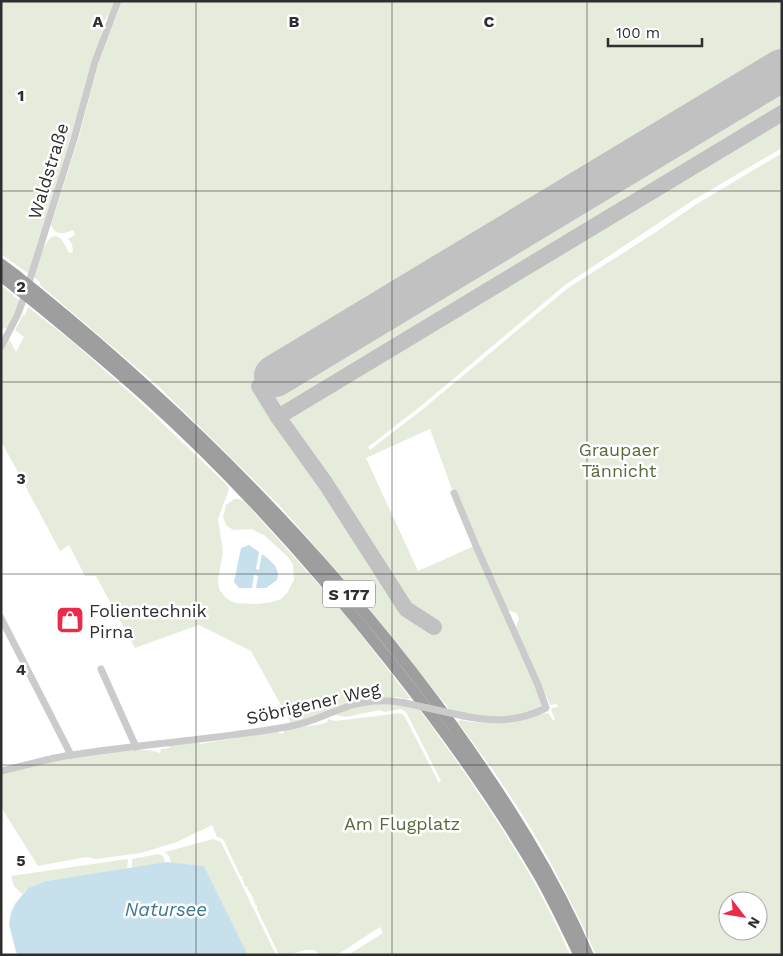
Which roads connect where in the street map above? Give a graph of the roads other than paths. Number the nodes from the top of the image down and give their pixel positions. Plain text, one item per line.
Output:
1 (118, 1) edge
2 (1, 264) edge
3 (1, 276) edge
4 (16, 281) junction
5 (36, 297) junction
6 (1, 347) edge
7 (454, 493) dead end
8 (1, 618) edge
9 (101, 669) dead end
10 (136, 747) junction
11 (71, 755) junction
12 (1, 771) edge
13 (578, 955) edge
14 (588, 955) edge

1 - 6 street, Waldstraße
2 - 4 highway, S 177
3 - 4 highway, S 177
4 - 5 highway, S 177, bridge
5 - 13 highway, S 177
5 - 14 highway, S 177
7 - 10 street, Söbrigener Weg, bridge
8 - 11 street
9 - 10 street
10 - 11 street, Söbrigener Weg
11 - 12 street, Söbrigener Weg

